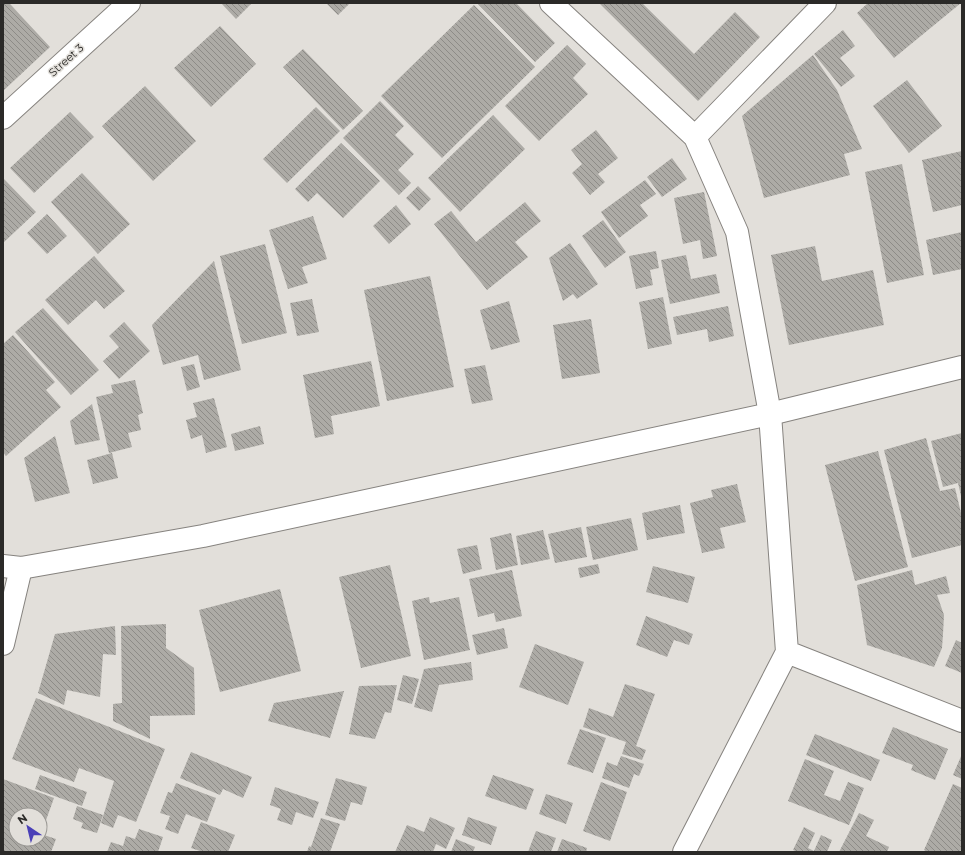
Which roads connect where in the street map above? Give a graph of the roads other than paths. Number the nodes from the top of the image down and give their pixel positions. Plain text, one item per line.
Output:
1 (129, 3) edge
2 (551, 3) edge
3 (825, 3) edge
4 (3, 118) edge
5 (696, 137) junction
6 (962, 367) edge
7 (770, 414) junction
8 (12, 567) edge
9 (3, 644) edge
10 (787, 652) junction
11 (962, 720) edge
12 (684, 852) edge

1 - 4 street, Street 3
2 - 5 street
3 - 5 street
5 - 7 street
6 - 7 street
7 - 8 street
7 - 10 street
8 - 9 street
10 - 11 street
10 - 12 street

